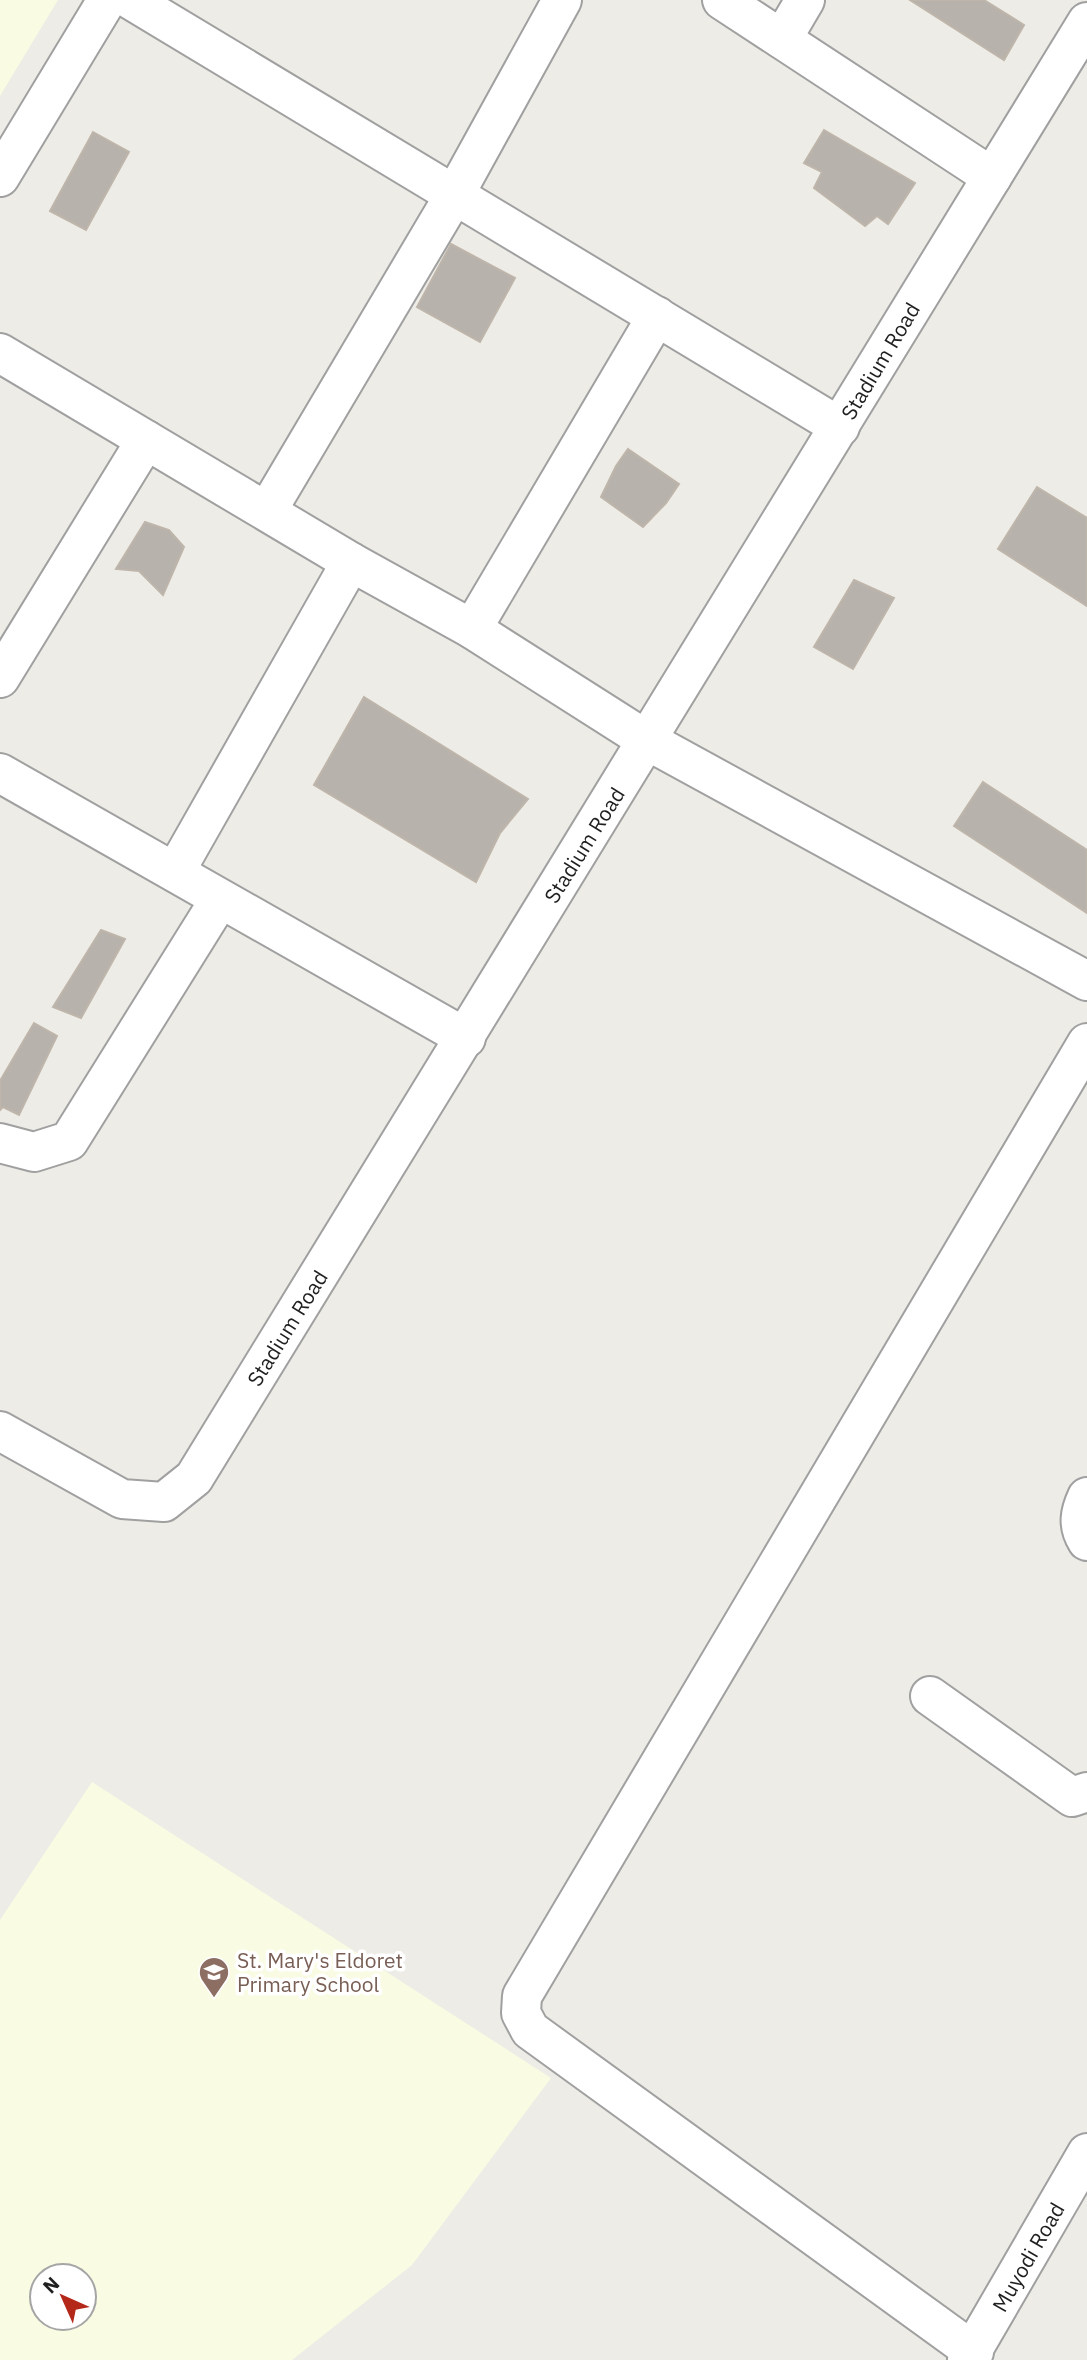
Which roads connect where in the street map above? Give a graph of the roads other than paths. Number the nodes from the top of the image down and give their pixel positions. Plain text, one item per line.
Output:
1 (107, 0) edge
2 (131, 0) edge
3 (562, 0) edge
4 (722, 0) edge
5 (805, 0) edge
6 (1087, 22) edge
7 (782, 39) junction
8 (0, 177) edge
9 (992, 177) junction
10 (455, 194) junction
11 (657, 316) junction
12 (0, 353) edge
13 (840, 427) junction
14 (146, 440) junction
15 (267, 511) junction
16 (351, 562) junction
17 (472, 629) junction
18 (0, 678) edge
19 (648, 741) junction
20 (0, 773) edge
21 (175, 872) junction
22 (220, 899) junction
23 (1087, 981) edge
24 (466, 1038) junction
25 (1087, 1042) edge
26 (0, 1143) edge
27 (0, 1430) edge
28 (1087, 1496) edge
29 (1087, 1541) edge
30 (930, 1696) dead end
31 (1087, 1791) edge
32 (1087, 2153) edge
33 (970, 2356) edge

1 - 8 street
2 - 10 street
3 - 10 street
4 - 7 street
5 - 7 street
6 - 9 street, Stadium Road
7 - 9 street
9 - 13 street, Stadium Road
10 - 11 street
10 - 15 street
11 - 13 street
11 - 17 street
12 - 14 street
13 - 19 street, Stadium Road
14 - 15 street
14 - 18 street
15 - 16 street
16 - 17 street
16 - 21 street
17 - 19 street
19 - 23 street
19 - 24 street, Stadium Road
20 - 21 street
21 - 22 street
22 - 24 street
22 - 26 street
24 - 27 street, Stadium Road
25 - 33 street
28 - 29 street
30 - 31 street
32 - 33 street, Muyodi Road

